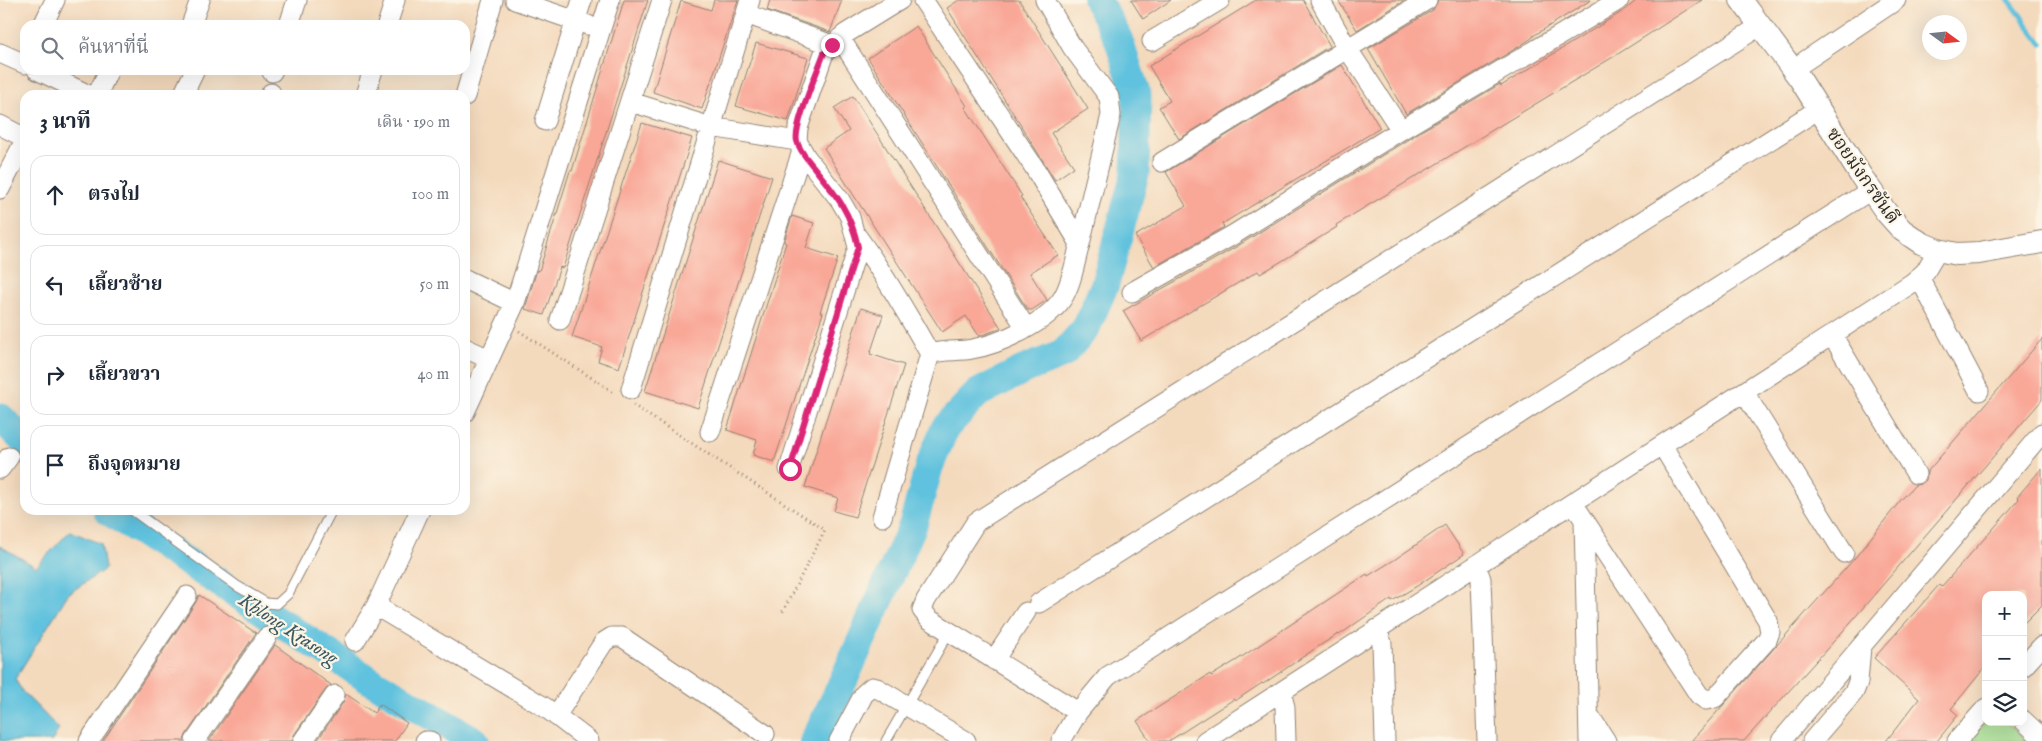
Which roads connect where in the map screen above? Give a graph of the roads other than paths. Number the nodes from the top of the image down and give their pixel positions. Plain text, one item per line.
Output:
1 (55, 0) edge
2 (200, 0) edge
3 (297, 0) edge
4 (395, 0) edge
5 (493, 0) edge
6 (515, 0) edge
7 (582, 0) edge
8 (610, 0) edge
9 (662, 0) edge
10 (900, 0) edge
11 (923, 0) edge
12 (1045, 0) edge
13 (1220, 0) edge
14 (1320, 0) edge
15 (1427, 0) edge
16 (1619, 0) edge
17 (1741, 0) edge
18 (1896, 0) edge
19 (748, 7) edge
20 (45, 20) edge
21 (193, 20) edge
22 (290, 20) edge
23 (389, 20) edge
24 (576, 21) junction
25 (1760, 26) junction
26 (601, 29) junction
27 (836, 41) junction
28 (1152, 41) dead end
29 (1347, 48) junction
30 (0, 52) edge
31 (20, 62) edge
32 (1793, 69) junction
33 (47, 75) edge
34 (107, 75) edge
35 (193, 75) edge
36 (371, 75) edge
37 (79, 90) edge
38 (99, 90) edge
39 (185, 90) edge
40 (367, 90) edge
41 (467, 90) edge
42 (630, 102) junction
43 (1819, 109) junction
44 (545, 121) dead end
45 (0, 125) edge
46 (711, 126) junction
47 (1401, 130) junction
48 (20, 136) edge
49 (800, 146) junction
50 (20, 149) edge
51 (1162, 162) dead end
52 (0, 189) edge
53 (1871, 190) junction
54 (856, 235) junction
55 (2042, 242) edge
56 (1080, 244) junction
57 (1938, 250) junction
58 (1919, 278) junction
59 (470, 281) edge
60 (1132, 292) dead end
61 (515, 303) junction
62 (560, 320) dead end
63 (1026, 328) junction
64 (1832, 335) junction
65 (470, 350) edge
66 (930, 354) junction
67 (489, 360) junction
68 (1979, 391) dead end
69 (1744, 392) junction
70 (627, 396) road end
71 (470, 401) edge
72 (710, 432) dead end
73 (2042, 433) edge
74 (1662, 446) junction
75 (790, 469) dead end
76 (1916, 474) dead end
77 (1573, 503) junction
78 (139, 515) edge
79 (329, 515) edge
80 (418, 515) edge
81 (882, 518) dead end
82 (1584, 520) junction
83 (1844, 553) dead end
84 (1476, 565) junction
85 (188, 596) dead end
86 (376, 606) junction
87 (1377, 629) junction
88 (948, 632) junction
89 (267, 637) dead end
90 (355, 641) dead end
91 (2042, 646) edge
92 (1861, 647) junction
93 (994, 660) junction
94 (2027, 662) edge
95 (1281, 692) junction
96 (335, 695) dead end
97 (907, 705) junction
98 (1078, 712) junction
99 (1982, 713) edge
100 (1588, 714) junction
101 (556, 716) junction
102 (2027, 724) edge
103 (765, 734) dead end
104 (2042, 738) edge
105 (89, 741) edge
106 (195, 741) edge
107 (304, 741) edge
108 (425, 741) edge
109 (430, 741) edge
110 (589, 741) edge
111 (839, 741) edge
112 (886, 741) edge
113 (966, 741) edge
114 (1061, 741) edge
115 (1205, 741) edge
116 (1286, 741) edge
117 (1385, 741) edge
118 (1487, 741) edge
119 (1589, 741) edge
120 (1606, 741) edge
121 (1781, 741) edge
122 (1812, 741) edge
123 (1957, 741) edge

1 - 20 street
2 - 21 street
3 - 22 street
4 - 23 street
5 - 41 street
6 - 24 street
7 - 24 street
8 - 26 street
9 - 42 street
10 - 27 street
11 - 56 street
12 - 56 street
13 - 28 street
14 - 29 street
15 - 29 street
16 - 47 street
17 - 25 street, ซอยมังกรขันดี
18 - 32 street
19 - 27 street
19 - 46 street
24 - 26 street
24 - 44 street
25 - 32 street, ซอยมังกรขันดี
25 - 88 street
26 - 61 street
27 - 49 street
27 - 63 street
29 - 47 street
29 - 51 street
30 - 31 street
32 - 43 street, ซอยมังกรขันดี
33 - 37 street
34 - 38 street
35 - 39 street
36 - 40 street
42 - 46 street
42 - 62 street
43 - 53 street, ซอยมังกรขันดี
43 - 93 street
45 - 48 street
46 - 49 street
46 - 70 street
47 - 60 street
49 - 54 street
49 - 72 street
50 - 52 street
53 - 57 street, ซอยมังกรขันดี
53 - 98 street
54 - 66 street
54 - 75 street
55 - 57 street, ซอยมังกรขันดี
56 - 63 street
57 - 58 street
58 - 64 street
58 - 68 street
59 - 61 street
61 - 67 street
63 - 66 street
64 - 69 street
64 - 76 street
65 - 67 street
66 - 81 street
67 - 71 street
69 - 74 street
69 - 83 street
73 - 92 street
74 - 77 street
74 - 82 street
77 - 82 street
77 - 84 street
78 - 79 lane
80 - 86 street
82 - 100 street
84 - 87 street
84 - 118 street
85 - 105 street
86 - 90 street
86 - 101 street
87 - 95 street
87 - 117 street
88 - 93 street
88 - 97 lane
89 - 106 street
91 - 94 street
92 - 121 street
92 - 122 street
93 - 98 street
95 - 115 street
95 - 116 street
96 - 107 street
97 - 111 street
97 - 112 lane
97 - 113 street
98 - 114 street
99 - 123 street
100 - 119 street
100 - 120 street
101 - 103 street
101 - 110 street
102 - 104 street
108 - 109 street

